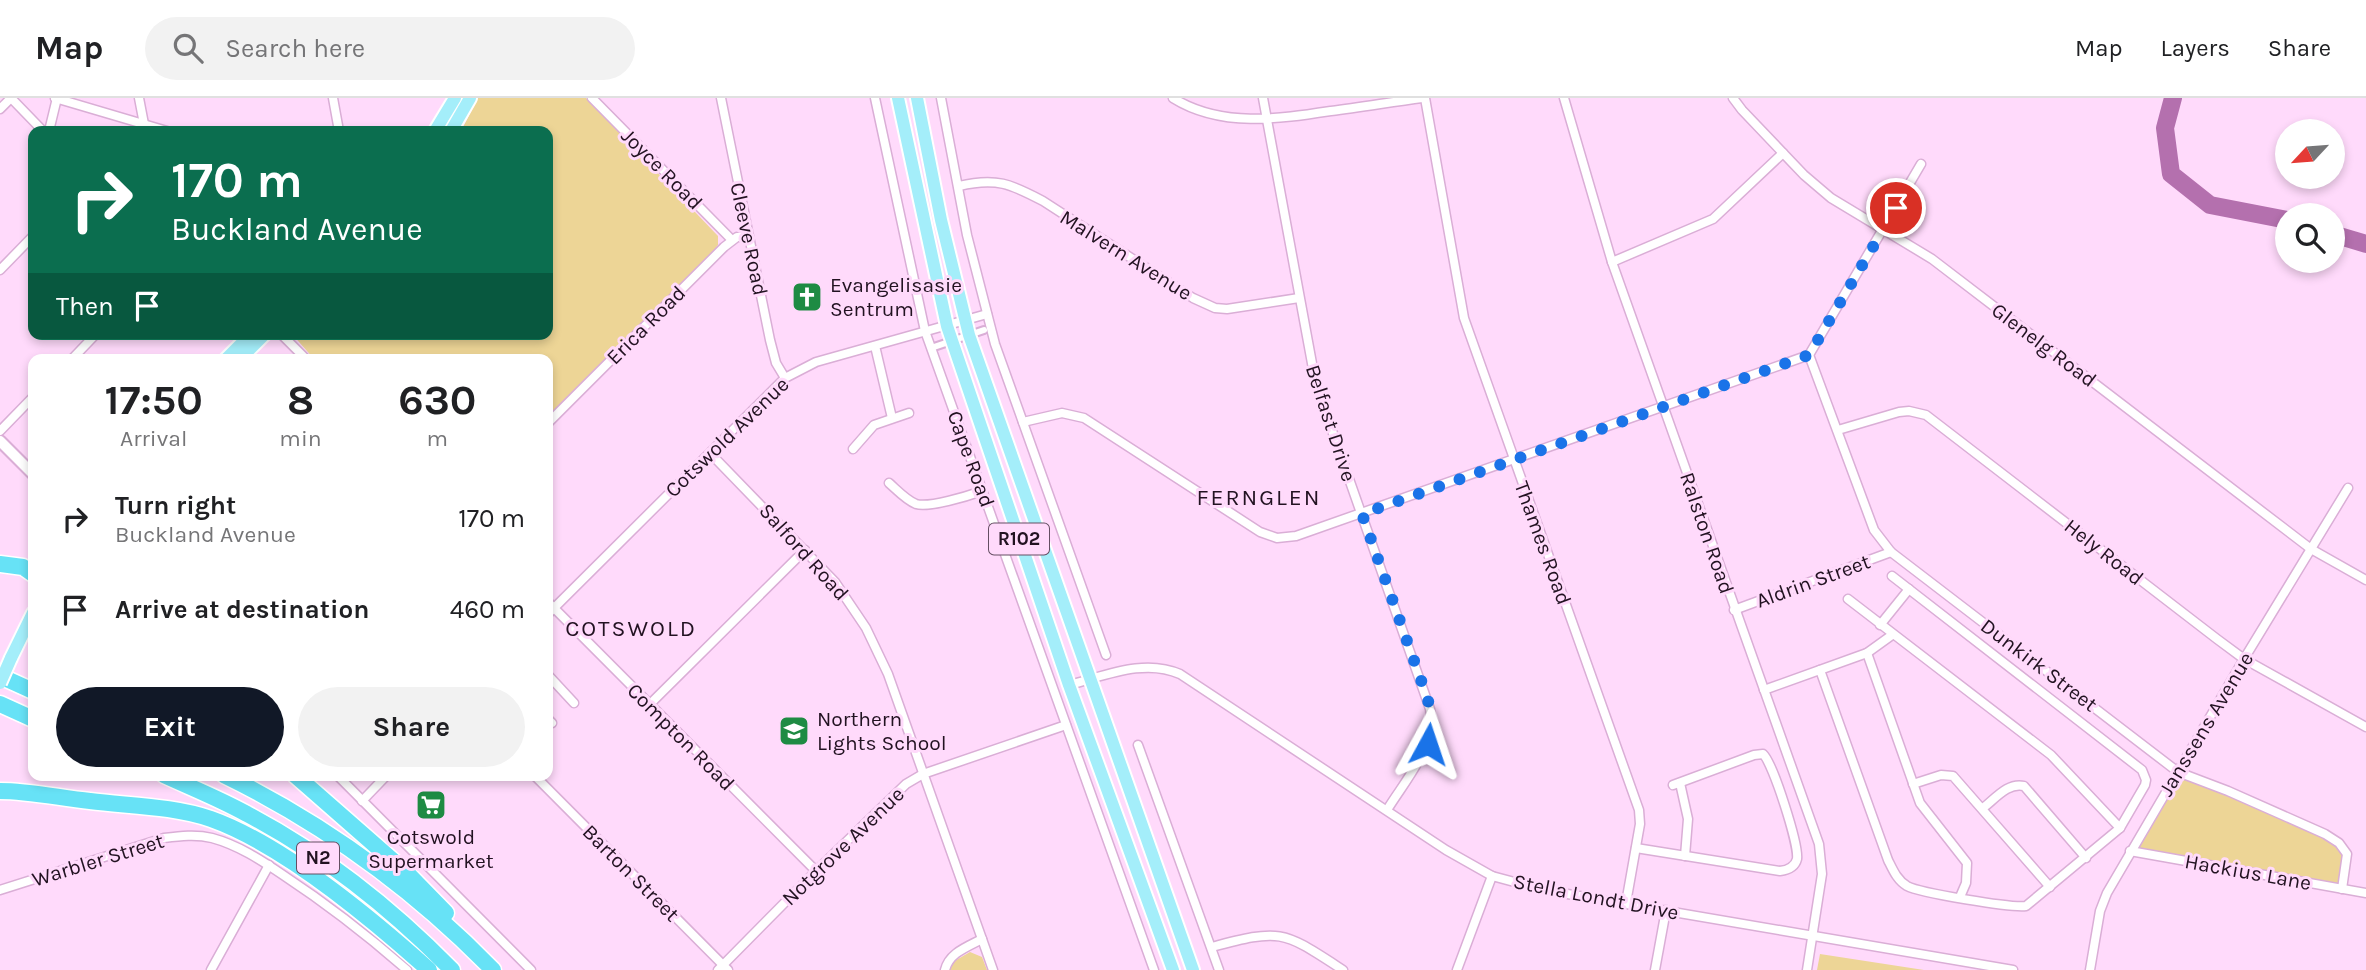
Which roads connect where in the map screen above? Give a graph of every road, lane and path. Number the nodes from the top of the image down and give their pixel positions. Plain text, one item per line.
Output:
1 (11, 98) edge
2 (56, 98) edge
3 (139, 98) edge
4 (333, 98) edge
5 (455, 98) edge
6 (470, 98) edge
7 (592, 98) edge
8 (721, 98) edge
9 (875, 98) edge
10 (898, 98) edge
11 (917, 98) edge
12 (941, 98) edge
13 (1173, 98) edge
14 (1263, 98) edge
15 (1424, 98) edge
16 (1564, 98) edge
17 (1733, 98) edge
18 (0, 109) edge
19 (1267, 120) junction
20 (144, 124) junction
21 (38, 126) edge
22 (50, 126) edge
23 (151, 126) edge
24 (338, 126) edge
25 (438, 126) edge
26 (454, 126) edge
27 (1783, 153) junction
28 (1921, 164) dead end
29 (959, 186) junction
30 (1883, 230) junction
31 (749, 237) junction
32 (732, 240) junction
33 (28, 241) edge
34 (1612, 262) junction
35 (0, 270) edge
36 (1299, 298) junction
37 (987, 314) junction
38 (965, 321) junction
39 (947, 326) junction
40 (984, 330) dead end
41 (925, 331) junction
42 (969, 335) junction
43 (90, 340) edge
44 (247, 340) edge
45 (287, 340) edge
46 (952, 341) junction
47 (875, 346) junction
48 (930, 348) junction
49 (77, 354) edge
50 (231, 354) edge
51 (301, 354) edge
52 (1809, 355) junction
53 (785, 378) junction
54 (28, 402) edge
55 (1662, 406) junction
56 (909, 413) dead end
57 (553, 418) edge
58 (892, 418) junction
59 (1024, 422) junction
60 (1838, 430) junction
61 (0, 431) edge
62 (0, 441) edge
63 (853, 449) dead end
64 (710, 453) junction
65 (1514, 461) junction
66 (28, 469) edge
67 (889, 483) dead end
68 (2348, 488) dead end
69 (982, 491) junction
70 (1362, 514) junction
71 (2311, 549) junction
72 (805, 550) junction
73 (1891, 552) junction
74 (0, 564) edge
75 (28, 570) edge
76 (1892, 576) dead end
77 (2366, 580) edge
78 (1909, 589) junction
79 (1848, 599) dead end
80 (553, 605) edge
81 (1734, 610) junction
82 (553, 611) edge
83 (28, 623) edge
84 (1881, 625) junction
85 (1892, 635) junction
86 (1867, 653) junction
87 (1106, 655) dead end
88 (2244, 659) junction
89 (1820, 670) junction
90 (0, 676) edge
91 (553, 680) edge
92 (1090, 680) junction
93 (0, 683) edge
94 (1069, 685) junction
95 (28, 689) edge
96 (1764, 690) junction
97 (574, 703) dead end
98 (0, 704) edge
99 (649, 705) junction
100 (28, 717) edge
101 (1066, 724) junction
102 (2366, 727) edge
103 (1138, 745) dead end
104 (2178, 772) junction
105 (923, 774) junction
106 (177, 781) edge
107 (235, 781) edge
108 (302, 781) edge
109 (343, 781) edge
110 (381, 781) edge
111 (540, 781) edge
112 (1913, 784) junction
113 (3, 790) edge
114 (362, 801) junction
115 (1983, 808) junction
116 (1387, 810) junction
117 (2120, 828) junction
118 (1636, 848) junction
119 (2130, 851) junction
120 (1685, 856) junction
121 (2086, 858) junction
122 (269, 865) junction
123 (816, 871) junction
124 (1492, 876) junction
125 (2050, 887) junction
126 (2342, 889) junction
127 (0, 890) edge
128 (2366, 893) edge
129 (1960, 897) junction
130 (1626, 903) junction
131 (1666, 910) junction
132 (1812, 936) junction
133 (982, 939) junction
134 (469, 945) junction
135 (1212, 947) junction
136 (723, 968) edge
137 (211, 970) edge
138 (407, 970) edge
139 (429, 970) edge
140 (452, 970) edge
141 (493, 970) edge
142 (531, 970) edge
143 (945, 970) edge
144 (993, 970) edge
145 (1154, 970) edge
146 (1173, 970) edge
147 (1193, 970) edge
148 (1220, 970) edge
149 (1343, 970) edge
150 (1457, 970) edge
151 (1655, 970) edge
152 (1807, 970) edge
153 (2012, 970) edge
154 (2090, 970) edge

1 - 18 street
1 - 21 street
2 - 20 street
2 - 22 street
3 - 20 street
4 - 24 street
5 - 25 main road
6 - 26 main road
7 - 32 street, Joyce Road
8 - 31 street, Cleeve Road
9 - 41 street, Cape Road
10 - 39 main road, Cape Road / R102
11 - 38 main road, Cape Road / R102
12 - 29 street
13 - 19 street
14 - 19 street, Belfast Drive
15 - 19 street
15 - 65 street, Thames Road
16 - 34 street, Ralston Road
17 - 27 street, Glenelg Road
19 - 36 street, Belfast Drive
20 - 23 street
27 - 30 street, Glenelg Road
27 - 34 street
28 - 30 street
29 - 36 street, Malvern Avenue
29 - 37 street
30 - 52 street
30 - 71 street, Glenelg Road
31 - 32 street
31 - 53 street, Cleeve Road
32 - 57 street, Erica Road
33 - 35 street
34 - 55 street, Ralston Road
36 - 70 street, Belfast Drive
37 - 38 street, Cotswold Avenue
37 - 59 street
38 - 39 street, Cotswold Avenue
38 - 42 main road, Cape Road / R102
39 - 41 street, Cotswold Avenue
39 - 46 main road, Cape Road / R102
40 - 42 street
41 - 47 street, Cotswold Avenue
41 - 48 street, Cape Road
42 - 46 street
42 - 92 main road, Cape Road / R102
43 - 49 street
44 - 50 main road
45 - 51 street
46 - 48 street
46 - 94 main road, Cape Road / R102
47 - 53 street, Cotswold Avenue
47 - 58 street
48 - 69 street, Cape Road
52 - 55 street
52 - 60 street, Dunkirk Street
53 - 64 street, Cotswold Avenue
54 - 61 street
55 - 65 street
55 - 81 street, Ralston Road
56 - 58 street
58 - 63 street
59 - 70 street
59 - 87 street
60 - 73 street, Dunkirk Street
60 - 88 street, Hely Road
62 - 66 street
64 - 72 street, Salford Road
64 - 80 street, Cotswold Avenue
65 - 70 street
65 - 118 street, Thames Road
67 - 69 street
68 - 71 street, Janssens Avenue
69 - 101 street, Cape Road
70 - 116 street, Belfast Drive
71 - 77 street, Glenelg Road
71 - 88 street, Janssens Avenue
72 - 99 street
72 - 105 street, Salford Road
73 - 81 street, Aldrin Street
73 - 104 street, Dunkirk Street
74 - 75 highway
76 - 78 street
78 - 84 street
78 - 117 street
79 - 84 street
81 - 96 street, Ralston Road
82 - 99 street, Compton Road
83 - 93 main road, bridge
84 - 85 street
85 - 86 street
85 - 117 street
86 - 89 street
86 - 112 street
88 - 102 street, Hely Road
88 - 104 street, Janssens Avenue
89 - 96 street
89 - 129 street
90 - 95 highway
91 - 97 street
92 - 94 street, Stella Londt Drive
92 - 116 street, Stella Londt Drive
92 - 147 main road, Cape Road / R102
94 - 146 main road, Cape Road / R102
96 - 132 street, Ralston Road
98 - 100 highway
99 - 123 street, Compton Road
101 - 105 street, Notgrove Avenue
101 - 145 street, Cape Road
103 - 135 street
104 - 119 street, Janssens Avenue
104 - 126 street, Dunkirk Street
105 - 123 street, Notgrove Avenue
105 - 133 street, Salford Road
106 - 140 highway, N2
107 - 134 highway, N2
108 - 134 highway
109 - 114 street
110 - 114 street
111 - 136 street, Barton Street
112 - 115 street
112 - 129 street
113 - 139 highway
114 - 142 street
115 - 121 street
115 - 125 street
116 - 124 street, Stella Londt Drive
117 - 121 street
118 - 120 street
118 - 130 street, Thames Road
119 - 126 street, Hackius Lane
119 - 154 street, Janssens Avenue
120 - 120 street
121 - 125 street
122 - 127 street, Warbler Street
122 - 137 street
122 - 138 street, Warbler Street
123 - 136 street, Notgrove Avenue
124 - 130 street, Stella Londt Drive
124 - 150 street
125 - 129 street
126 - 128 street, Hackius Lane
130 - 131 street, Stella Londt Drive
131 - 132 street, Stella Londt Drive
131 - 151 street
132 - 152 street, Ralston Road
132 - 153 street, Stella Londt Drive
133 - 143 street
133 - 144 street, Salford Road
134 - 141 highway, N2
135 - 148 street
135 - 149 street

